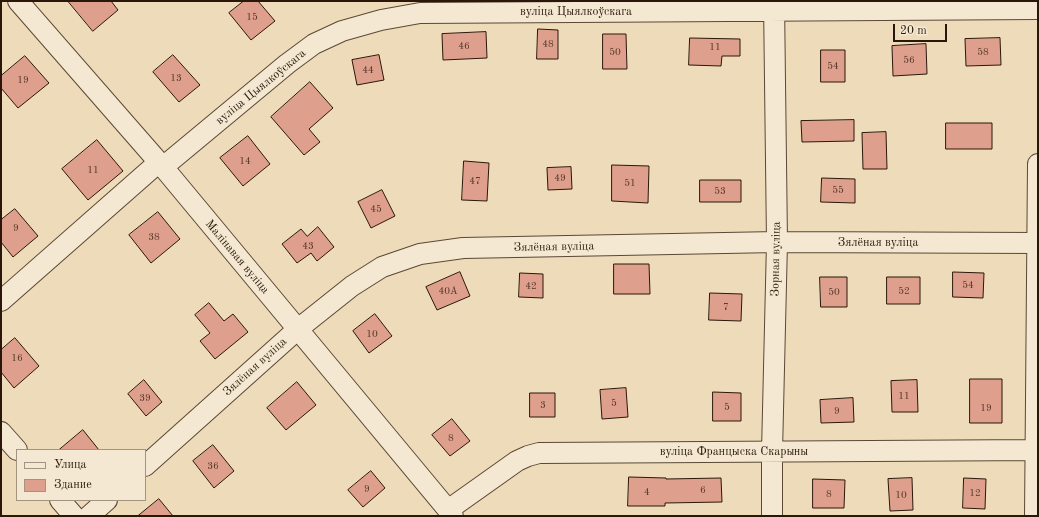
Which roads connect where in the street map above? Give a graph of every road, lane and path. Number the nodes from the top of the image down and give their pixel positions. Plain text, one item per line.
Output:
1 (18, 1) edge
2 (774, 6) edge
3 (1038, 9) edge
4 (1038, 164) edge
5 (161, 165) junction
6 (777, 242) junction
7 (1037, 243) edge
8 (1, 301) edge
9 (298, 330) junction
10 (1, 432) edge
11 (16, 449) edge
12 (1037, 450) edge
13 (772, 452) junction
14 (146, 465) edge
15 (61, 501) edge
16 (106, 501) edge
17 (450, 513) edge
18 (74, 516) edge
19 (89, 516) edge
20 (772, 516) edge
21 (1035, 516) edge

1 - 5 street, Малінавая вуліца
2 - 3 street, вуліца Цыялкоўскага
2 - 5 street, вуліца Цыялкоўскага
2 - 6 street, Зорная вуліца
4 - 7 street
5 - 8 street, вуліца Цыялкоўскага
5 - 9 street, Малінавая вуліца
6 - 7 street, Зялёная вуліца
6 - 9 street, Зялёная вуліца
6 - 13 street, Зорная вуліца
7 - 12 street
9 - 14 street, Зялёная вуліца
9 - 17 street, Малінавая вуліца
10 - 11 street
12 - 13 street, вуліца Францыска Скарыны
12 - 21 street
13 - 17 street, вуліца Францыска Скарыны
13 - 20 street, Зорная вуліца
15 - 18 street
16 - 19 street

